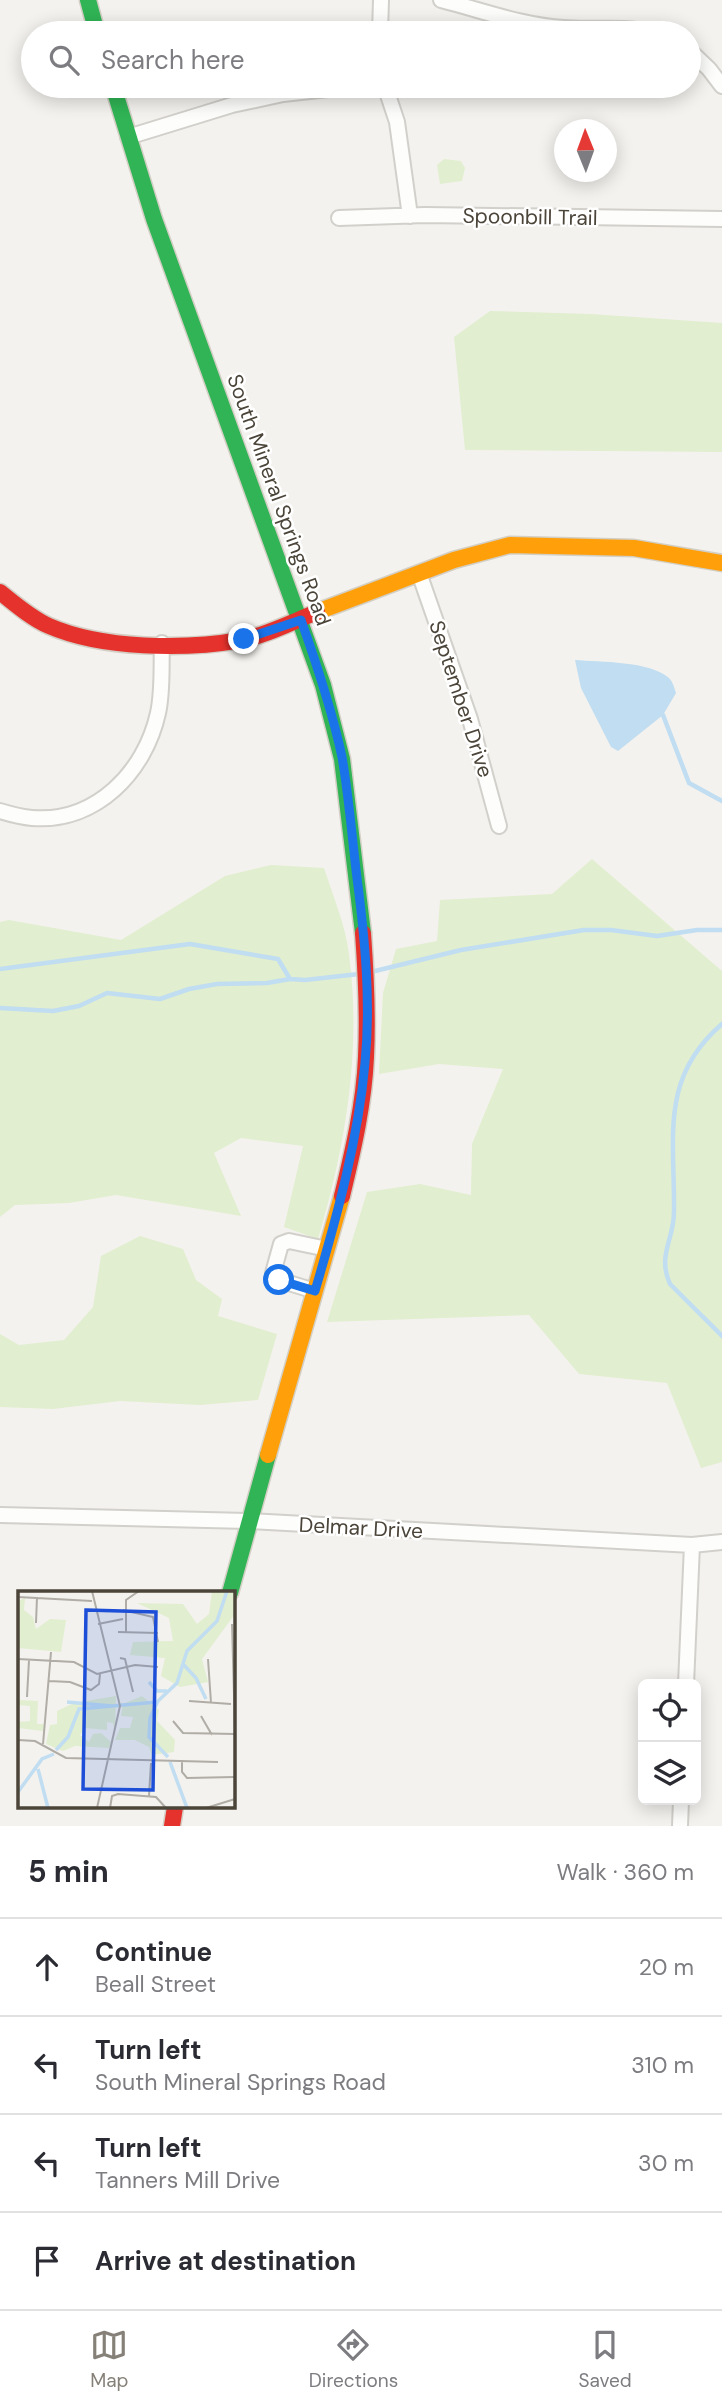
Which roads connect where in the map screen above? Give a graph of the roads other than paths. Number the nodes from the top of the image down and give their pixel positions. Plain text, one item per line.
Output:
1 (88, 0) edge
2 (381, 0) edge
3 (442, 0) edge
4 (94, 21) edge
5 (380, 21) edge
6 (523, 21) edge
7 (701, 61) edge
8 (722, 86) edge
9 (117, 98) edge
10 (264, 98) edge
11 (389, 98) edge
12 (128, 137) junction
13 (411, 215) junction
14 (339, 218) dead end
15 (722, 219) edge
16 (722, 563) edge
17 (418, 573) junction
18 (0, 592) edge
19 (301, 620) junction
20 (162, 643) junction
21 (0, 811) edge
22 (499, 826) dead end
23 (327, 1249) junction
24 (315, 1291) junction
25 (0, 1515) edge
26 (248, 1521) junction
27 (722, 1542) edge
28 (692, 1545) junction
29 (230, 1591) edge
30 (686, 1679) edge
31 (681, 1805) edge
32 (175, 1808) edge
33 (172, 1826) edge
34 (680, 1826) edge

1 - 4 street
2 - 5 street
3 - 6 street
7 - 8 street
9 - 12 street, South Mineral Springs Road
10 - 12 street
11 - 13 street
12 - 19 street, South Mineral Springs Road
13 - 14 street, Spoonbill Trail
13 - 15 street, Spoonbill Trail
16 - 17 street
17 - 19 street
17 - 22 street, September Drive
18 - 20 street
19 - 20 street
19 - 23 street, South Mineral Springs Road
20 - 21 street
23 - 24 street, South Mineral Springs Road
23 - 24 street
24 - 26 street, South Mineral Springs Road
25 - 26 street, Delmar Drive
26 - 28 street, Delmar Drive
26 - 29 street, South Mineral Springs Road
27 - 28 street, Delmar Drive
28 - 30 street
31 - 34 street
32 - 33 street

